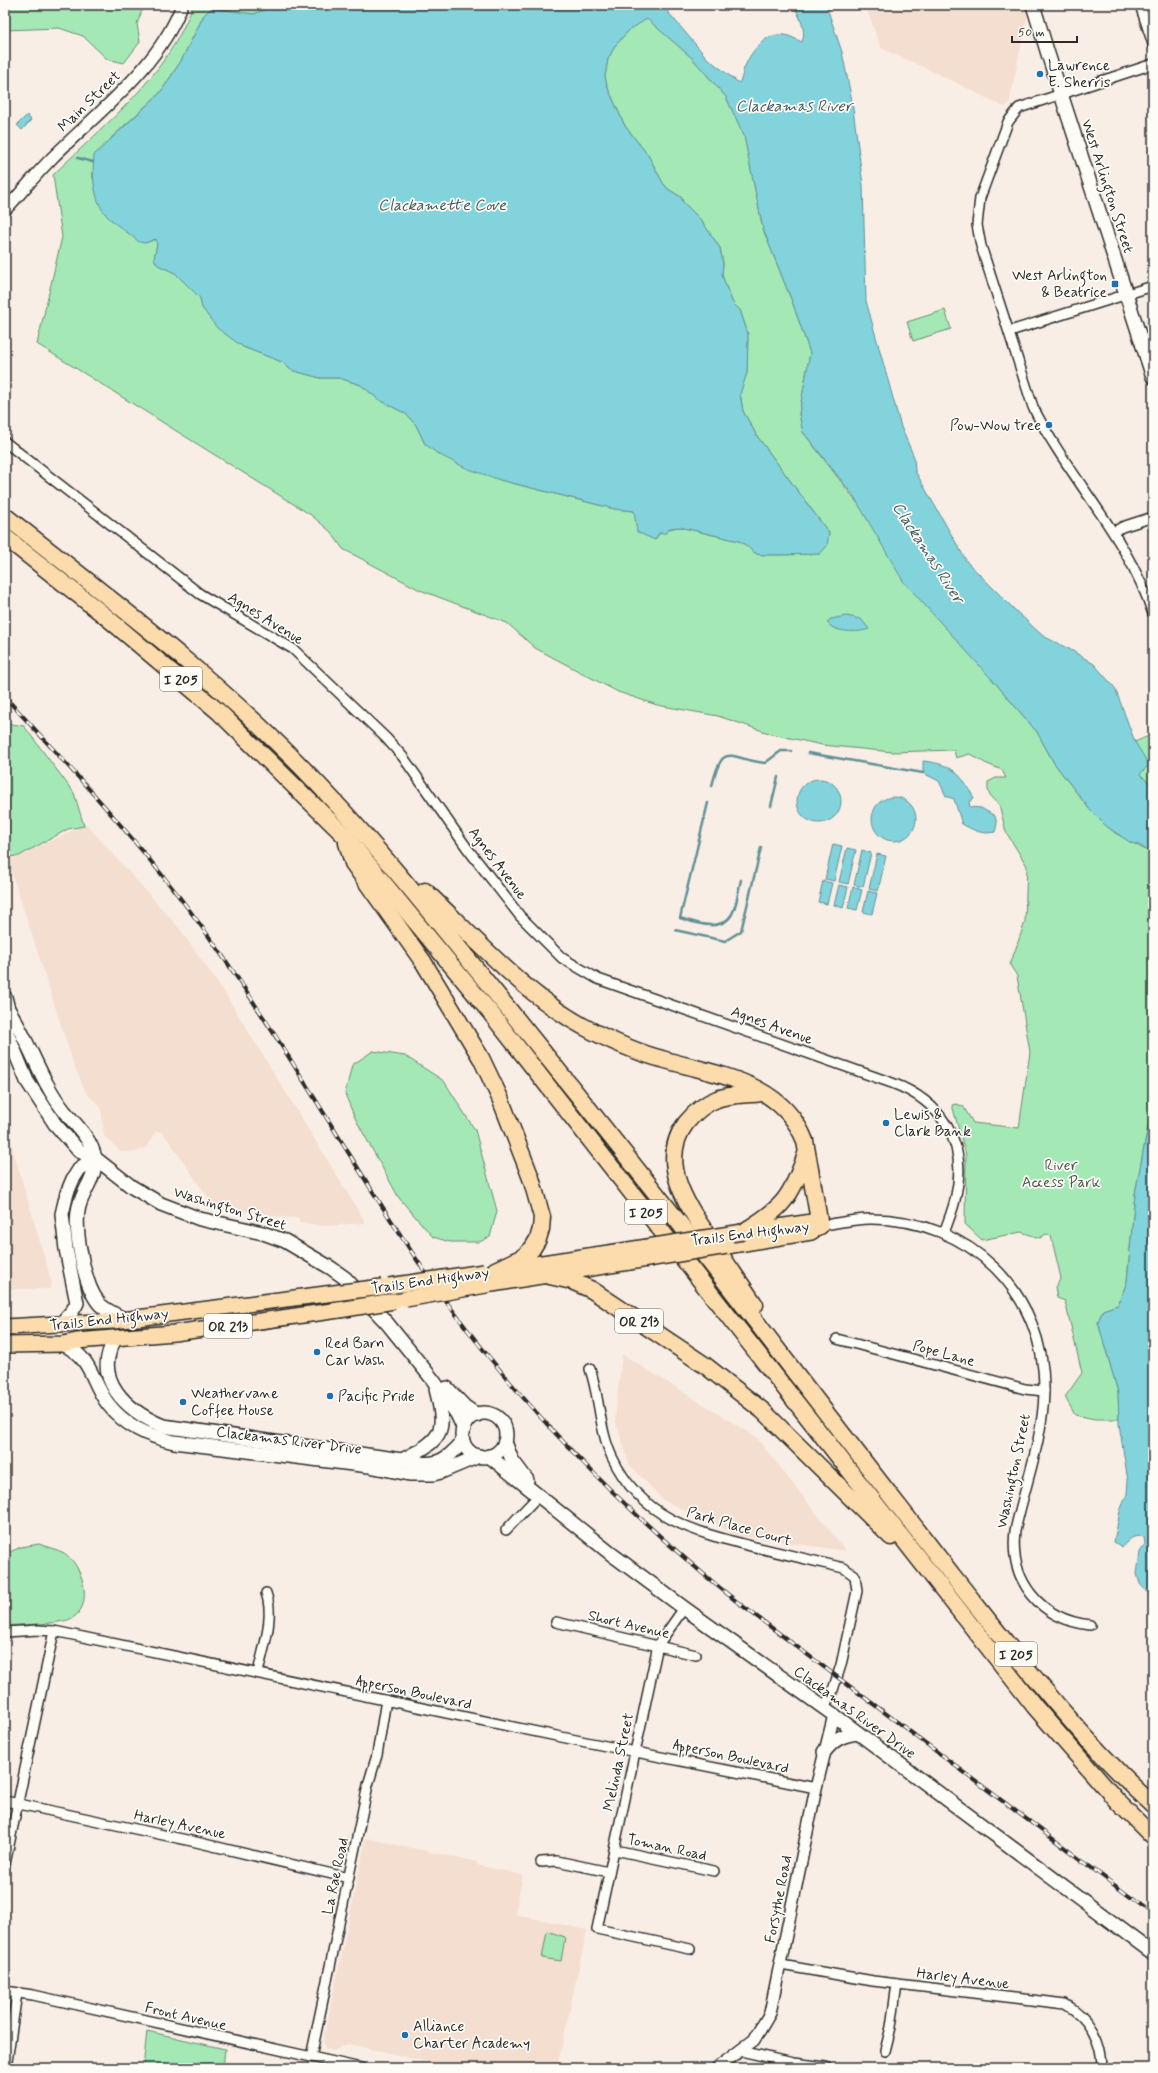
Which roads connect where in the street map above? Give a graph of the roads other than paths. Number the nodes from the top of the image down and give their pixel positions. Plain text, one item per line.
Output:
1 (182, 5) edge
2 (1033, 5) edge
3 (1140, 5) edge
4 (1153, 44) edge
5 (1153, 64) edge
6 (1060, 94) junction
7 (5, 210) edge
8 (1153, 286) edge
9 (1126, 295) junction
10 (1010, 331) junction
11 (1153, 377) edge
12 (5, 442) edge
13 (5, 516) edge
14 (1153, 516) edge
15 (1114, 532) junction
16 (5, 536) edge
17 (1153, 614) edge
18 (345, 836) junction
19 (366, 837) junction
20 (6, 1003) edge
21 (762, 1093) junction
22 (807, 1151) junction
23 (95, 1158) junction
24 (820, 1226) junction
25 (944, 1233) junction
26 (747, 1237) junction
27 (626, 1257) junction
28 (490, 1275) junction
29 (546, 1275) junction
30 (123, 1319) junction
31 (60, 1325) junction
32 (5, 1327) edge
33 (116, 1338) junction
34 (837, 1339) dead end
35 (63, 1344) junction
36 (5, 1345) edge
37 (777, 1349) junction
38 (590, 1369) dead end
39 (433, 1380) junction
40 (1044, 1391) junction
41 (477, 1414) junction
42 (463, 1435) junction
43 (505, 1442) junction
44 (484, 1456) junction
45 (402, 1460) junction
46 (538, 1495) junction
47 (506, 1530) dead end
48 (855, 1576) joint
49 (943, 1590) junction
50 (266, 1593) dead end
51 (684, 1608) junction
52 (556, 1622) dead end
53 (1090, 1624) dead end
54 (54, 1631) junction
55 (5, 1632) edge
56 (658, 1645) junction
57 (696, 1655) dead end
58 (258, 1673) junction
59 (386, 1700) junction
60 (829, 1711) junction
61 (858, 1733) junction
62 (635, 1752) junction
63 (824, 1752) junction
64 (816, 1788) junction
65 (5, 1801) edge
66 (18, 1804) junction
67 (1153, 1805) edge
68 (1153, 1837) edge
69 (614, 1850) junction
70 (541, 1862) dead end
71 (5, 1864) edge
72 (714, 1871) dead end
73 (609, 1872) junction
74 (349, 1878) junction
75 (690, 1949) dead end
76 (1153, 1953) edge
77 (780, 1965) junction
78 (897, 1984) junction
79 (5, 1991) edge
80 (17, 1992) junction
81 (7, 2041) edge
82 (741, 2051) junction
83 (885, 2051) dead end
84 (310, 2057) junction
85 (826, 2067) edge
86 (6, 2068) edge
87 (361, 2068) edge
88 (717, 2068) edge
89 (1102, 2068) edge

1 - 7 street, Main Street
2 - 6 main road, West Arlington Street
3 - 4 street
5 - 6 street
6 - 9 main road, West Arlington Street
6 - 10 street
8 - 9 street
9 - 10 street
9 - 11 main road, West Arlington Street
10 - 15 street
12 - 25 street, Agnes Avenue
13 - 19 highway, I 205
14 - 15 street
15 - 17 street
16 - 18 highway, I 205
18 - 28 highway
18 - 49 highway, I 205
19 - 21 highway
19 - 37 highway, I 205
20 - 23 main road
21 - 22 highway
21 - 37 highway
22 - 24 highway
22 - 26 highway
23 - 30 main road
23 - 31 main road
23 - 39 main road, Washington Street
24 - 25 street, Washington Street
24 - 26 highway, Trails End Highway
25 - 40 street, Washington Street
26 - 27 highway, Trails End Highway, bridge
27 - 28 highway, Trails End Highway / OR 213
27 - 29 highway, Trails End Highway
28 - 29 highway, Trails End Highway / OR 213
28 - 30 highway, Trails End Highway / OR 213, bridge
28 - 33 highway, Trails End Highway / OR 213, bridge
29 - 49 highway, OR 213
30 - 31 highway, Trails End Highway / OR 213
31 - 32 highway, Trails End Highway / OR 213
33 - 35 highway, Trails End Highway / OR 213
33 - 45 main road, Clackamas River Drive
34 - 40 street, Pope Lane
35 - 36 highway, Trails End Highway / OR 213
35 - 44 main road, Clackamas River Drive
37 - 67 highway, I 205
38 - 48 street, Park Place Court
39 - 41 main road, Washington Street
39 - 42 main road, Washington Street
39 - 45 main road
40 - 53 street, Washington Street
41 - 42 main road, Clackamas River Drive
41 - 43 main road, Clackamas River Drive
42 - 44 main road, Clackamas River Drive
42 - 45 main road, Clackamas River Drive
43 - 44 main road, Clackamas River Drive
43 - 46 main road, Clackamas River Drive
44 - 46 main road, Clackamas River Drive
46 - 47 street
46 - 51 main road, Clackamas River Drive
48 - 60 street, Forsythe Road
49 - 68 highway, I 205
50 - 58 street
51 - 56 street, Melinda Street
51 - 60 main road, Clackamas River Drive
52 - 56 street, Short Avenue
54 - 55 street, Apperson Boulevard
54 - 58 street, Apperson Boulevard
54 - 66 street
56 - 57 street, Short Avenue
56 - 62 street, Melinda Street
58 - 59 street, Apperson Boulevard
59 - 62 street, Apperson Boulevard
59 - 74 street, La Rae Road
60 - 61 main road, Clackamas River Drive
60 - 63 street, Forsythe Road
61 - 63 main road
61 - 76 main road, Clackamas River Drive
62 - 64 street, Apperson Boulevard
62 - 69 street, Melinda Street
63 - 64 street, Forsythe Road
64 - 77 street, Forsythe Road
65 - 66 street, Harley Avenue
66 - 71 street
66 - 74 street, Harley Avenue
69 - 72 street, Toman Road
69 - 73 street, Melinda Street
70 - 73 street
73 - 75 street, Melinda Street
74 - 84 street, La Rae Road
77 - 78 street, Harley Avenue
77 - 82 street, Forsythe Road
78 - 83 street
78 - 89 street, Harley Avenue
79 - 80 street, Front Avenue
80 - 81 street
80 - 84 street, Front Avenue
81 - 86 street
82 - 85 street
82 - 88 street, Forsythe Road
84 - 87 street, Front Avenue

